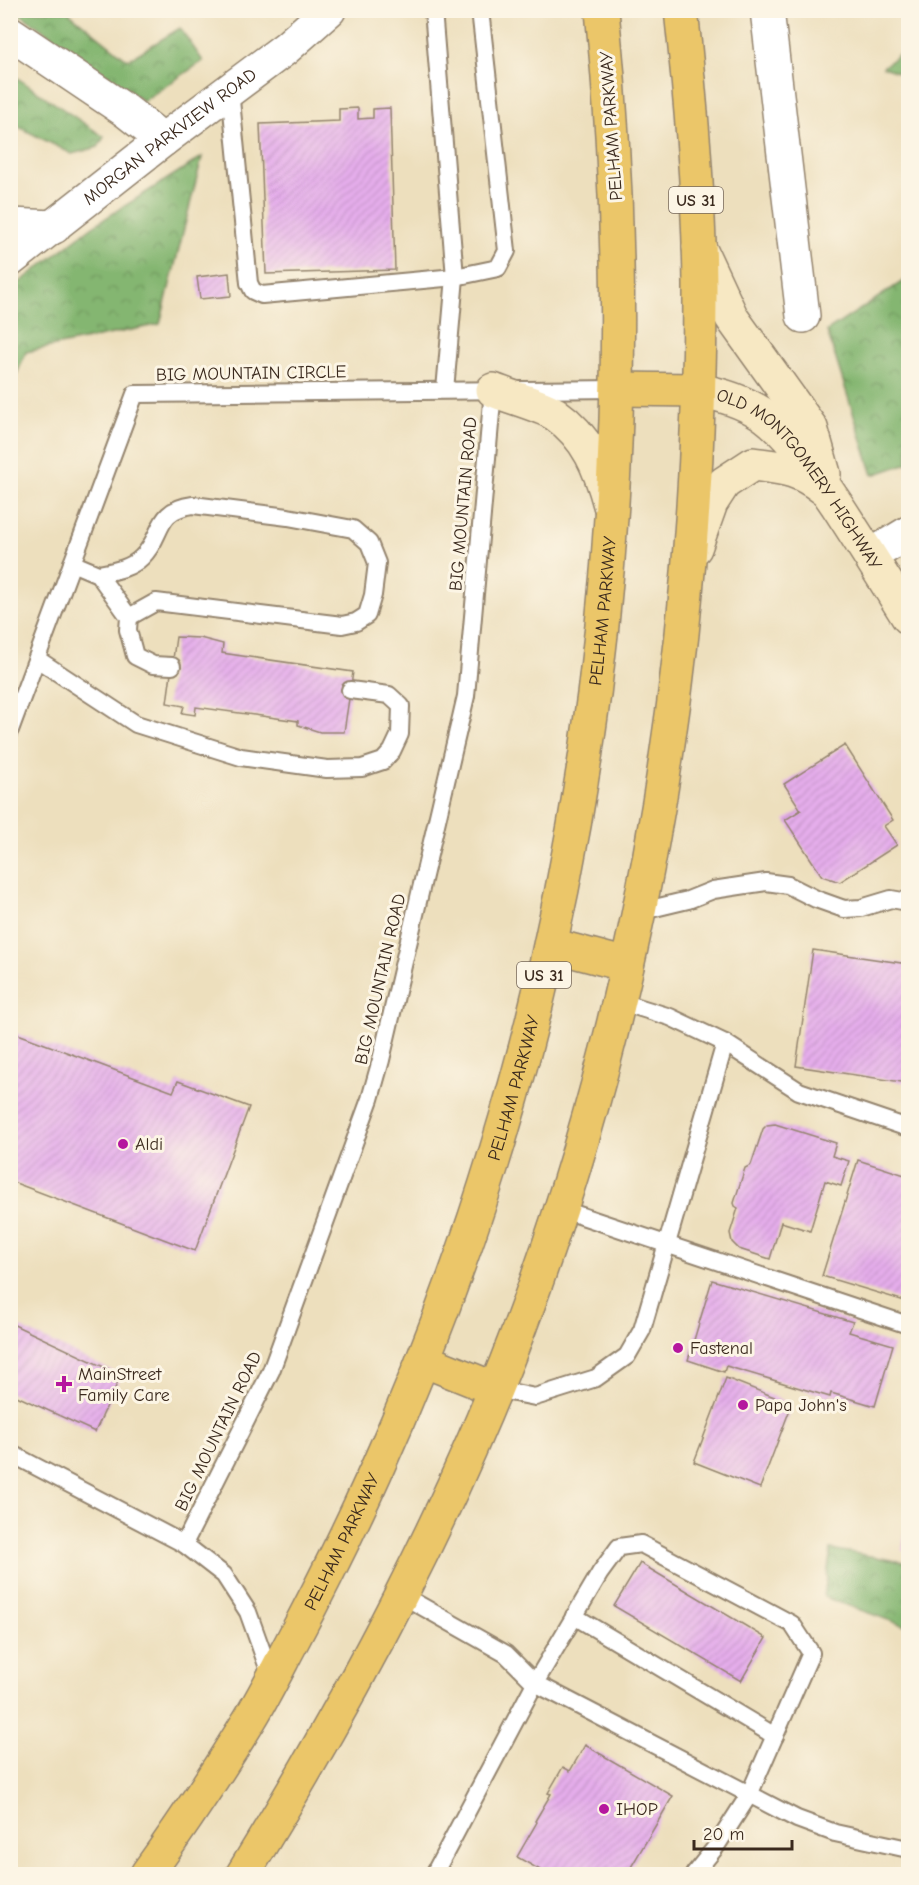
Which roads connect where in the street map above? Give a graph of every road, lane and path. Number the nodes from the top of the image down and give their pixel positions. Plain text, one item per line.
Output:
1 (329, 10) edge
2 (433, 10) edge
3 (480, 10) edge
4 (602, 10) edge
5 (681, 10) edge
6 (767, 10) edge
7 (10, 33) edge
8 (230, 90) junction
9 (163, 140) junction
10 (10, 225) edge
11 (54, 227) junction
12 (699, 247) junction
13 (10, 260) edge
14 (455, 277) junction
15 (803, 316) dead end
16 (618, 389) junction
17 (445, 390) junction
18 (493, 390) junction
19 (697, 390) junction
20 (829, 493) junction
21 (613, 515) junction
22 (909, 533) edge
23 (870, 556) junction
24 (690, 561) junction
25 (72, 563) junction
26 (98, 574) junction
27 (129, 617) junction
28 (909, 617) edge
29 (37, 659) junction
30 (172, 666) dead end
31 (350, 690) dead end
32 (10, 730) edge
33 (909, 902) edge
34 (638, 912) junction
35 (551, 945) junction
36 (627, 965) junction
37 (618, 1001) junction
38 (725, 1043) junction
39 (909, 1128) edge
40 (561, 1209) junction
41 (667, 1244) junction
42 (909, 1325) edge
43 (423, 1360) junction
44 (495, 1389) junction
45 (10, 1453) edge
46 (184, 1544) junction
47 (400, 1594) junction
48 (574, 1616) junction
49 (272, 1679) junction
50 (535, 1683) junction
51 (775, 1736) junction
52 (749, 1795) junction
53 (909, 1849) edge
54 (147, 1875) edge
55 (243, 1875) edge
56 (434, 1875) edge
57 (694, 1875) edge

1 - 8 street, MORGAN PARKVIEW ROAD
2 - 14 lane
3 - 14 lane
4 - 16 main road, PELHAM PARKWAY / US 31
5 - 12 main road, US 31
6 - 15 street
7 - 9 street
8 - 9 street, MORGAN PARKVIEW ROAD
8 - 14 lane
9 - 11 street, MORGAN PARKVIEW ROAD
10 - 11 street
11 - 13 street, MORGAN PARKVIEW ROAD
12 - 19 main road, US 31
12 - 20 street
14 - 17 lane
16 - 18 lane, BIG MOUNTAIN CIRCLE
16 - 19 main road
16 - 21 main road, PELHAM PARKWAY / US 31
17 - 18 lane, BIG MOUNTAIN CIRCLE
17 - 25 lane, BIG MOUNTAIN CIRCLE
18 - 21 street
18 - 46 lane, BIG MOUNTAIN ROAD
19 - 20 street, OLD MONTGOMERY HIGHWAY
19 - 24 main road, US 31
20 - 23 street, OLD MONTGOMERY HIGHWAY
20 - 24 street
21 - 35 main road, PELHAM PARKWAY / US 31
22 - 23 street
23 - 28 street, OLD MONTGOMERY HIGHWAY
24 - 34 main road, US 31
25 - 26 lane
25 - 29 lane, BIG MOUNTAIN CIRCLE
26 - 27 lane
26 - 27 lane
27 - 30 lane
29 - 31 lane
29 - 32 lane, BIG MOUNTAIN CIRCLE
33 - 34 lane
34 - 36 main road, US 31
35 - 36 main road
35 - 43 main road, PELHAM PARKWAY / US 31
36 - 37 main road, US 31
37 - 38 lane
37 - 40 main road, US 31
38 - 39 lane
38 - 41 lane
40 - 41 lane
40 - 44 main road, US 31
41 - 42 lane
41 - 44 lane
43 - 44 main road
43 - 49 main road, PELHAM PARKWAY / US 31
44 - 47 main road, US 31
45 - 46 lane
46 - 49 lane
47 - 50 lane
47 - 55 main road, US 31
48 - 50 lane
48 - 51 lane
48 - 51 lane
49 - 54 main road, PELHAM PARKWAY / US 31
50 - 52 lane
50 - 56 lane
51 - 52 lane
52 - 53 lane
52 - 57 lane

